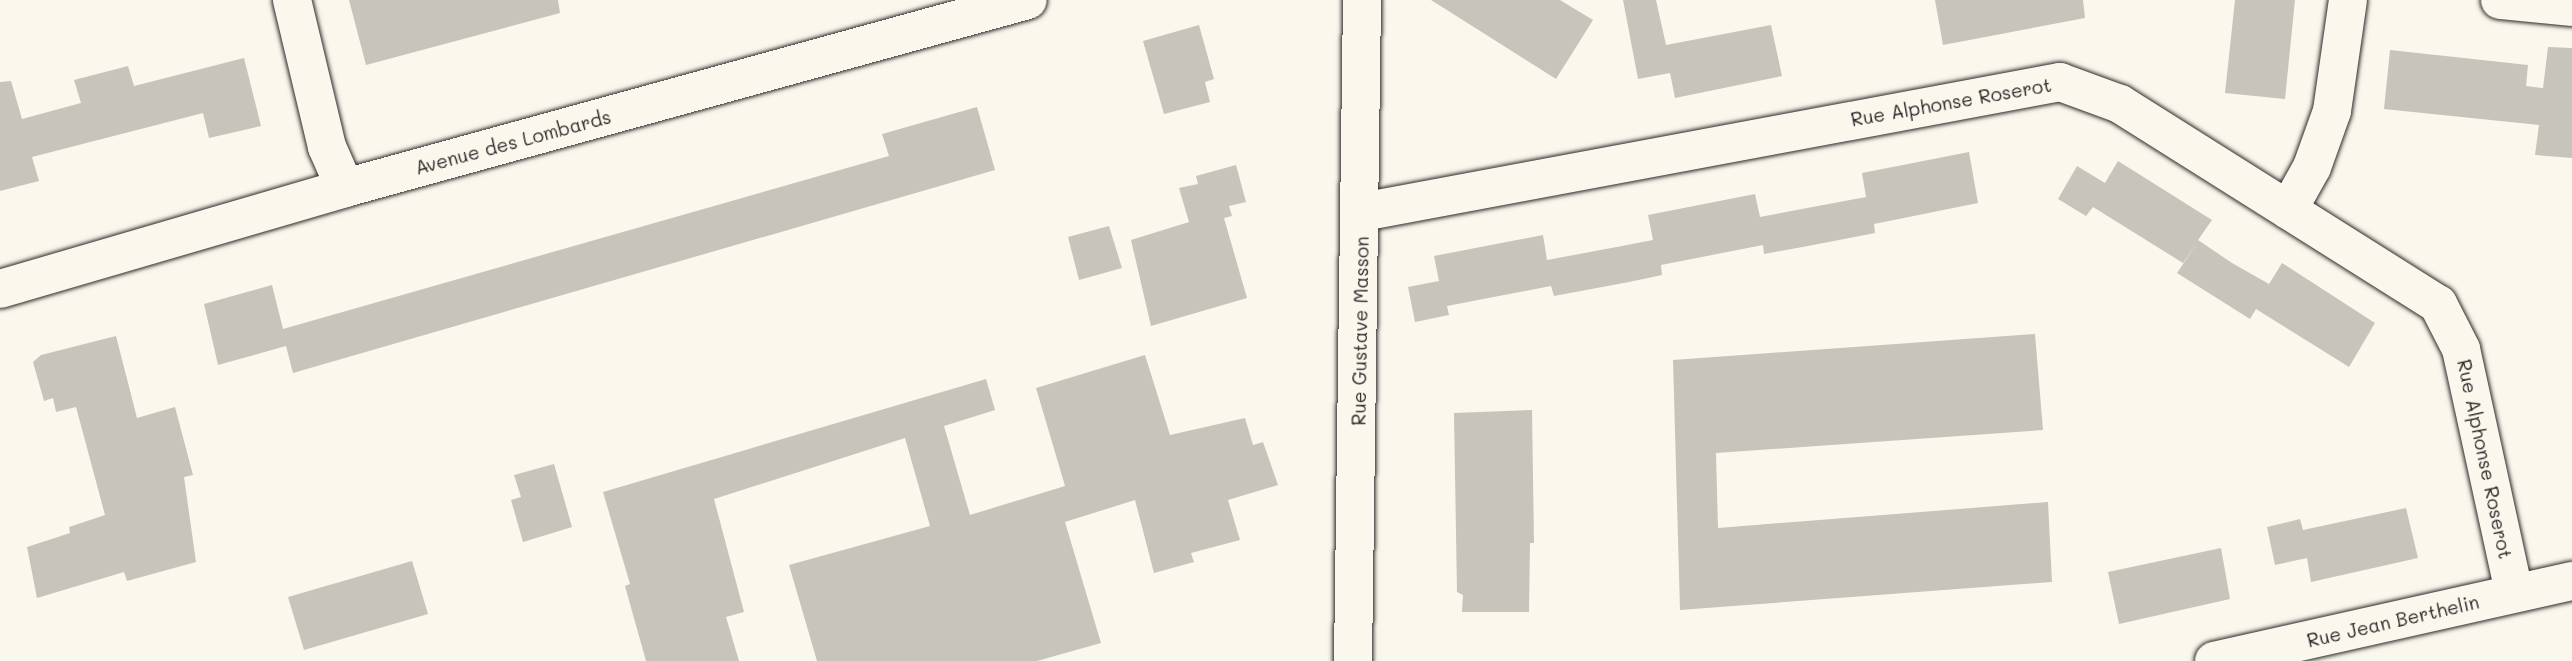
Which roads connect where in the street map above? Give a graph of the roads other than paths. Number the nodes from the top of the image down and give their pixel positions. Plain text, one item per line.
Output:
1 (292, 0) edge
2 (1028, 0) edge
3 (1362, 0) edge
4 (2348, 0) edge
5 (2500, 0) edge
6 (2572, 7) edge
7 (345, 188) junction
8 (2288, 210) junction
9 (1362, 212) junction
10 (0, 289) edge
11 (2572, 580) edge
12 (2514, 593) junction
13 (1353, 661) edge
14 (2214, 661) edge

1 - 7 street
2 - 7 street, Avenue des Lombards
3 - 9 street, Rue Gustave Masson
4 - 8 street
5 - 6 street
7 - 10 street, Avenue des Lombards
8 - 9 street, Rue Alphonse Roserot
8 - 12 street, Rue Alphonse Roserot
9 - 13 street, Rue Gustave Masson
11 - 12 street, Rue Jean Berthelin
12 - 14 street, Rue Jean Berthelin

